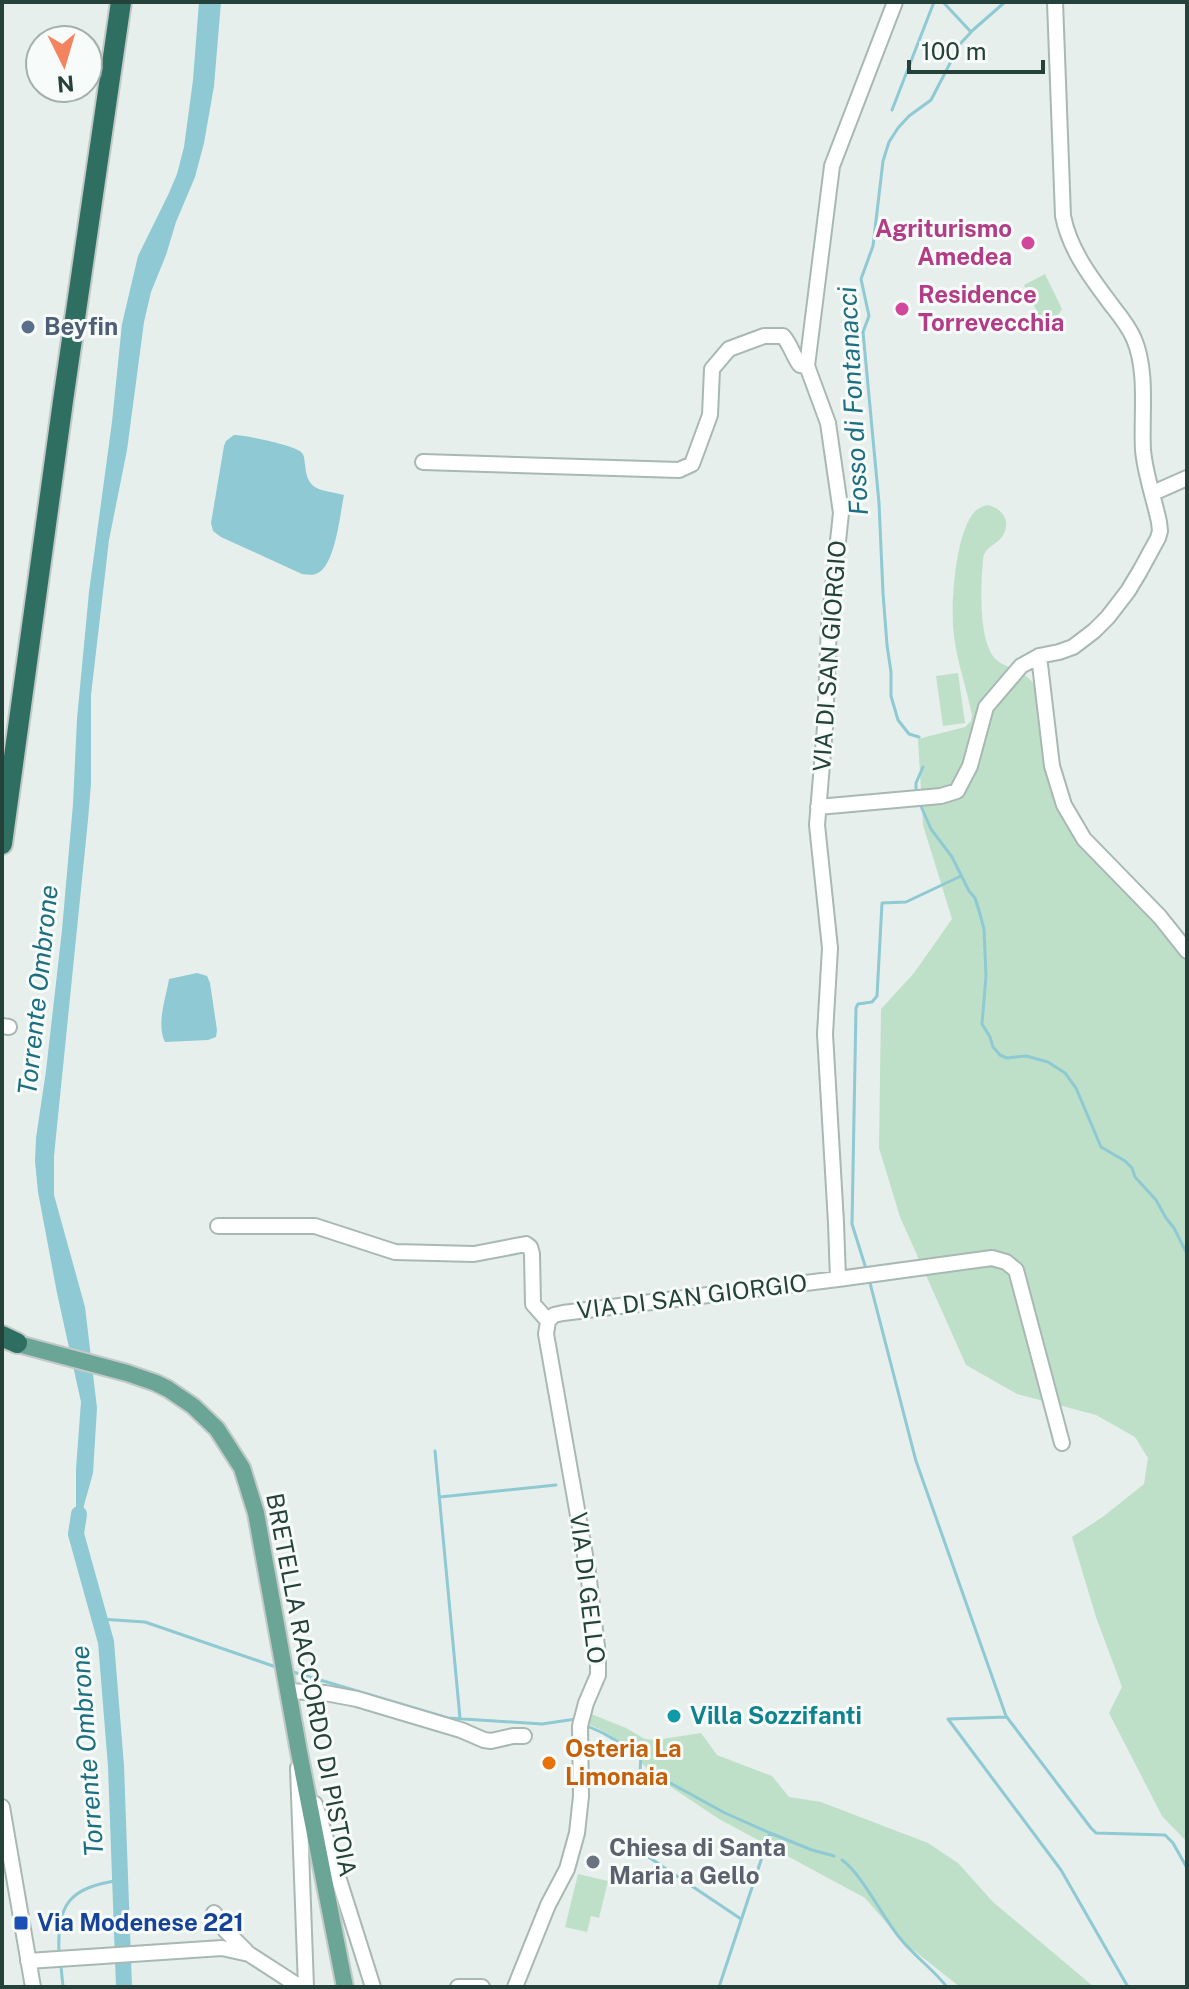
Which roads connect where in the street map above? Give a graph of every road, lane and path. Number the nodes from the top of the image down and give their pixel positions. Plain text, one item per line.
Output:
1 (111, 2) edge
2 (121, 2) edge
3 (895, 2) edge
4 (1055, 2) edge
5 (807, 366) junction
6 (423, 462) dead end
7 (1187, 478) edge
8 (1153, 493) junction
9 (1039, 656) junction
10 (2, 775) edge
11 (818, 807) junction
12 (2, 844) edge
13 (1187, 951) edge
14 (218, 1226) dead end
15 (838, 1279) junction
16 (548, 1321) junction
17 (6, 1340) edge
18 (1062, 1443) dead end
19 (288, 1691) junction
20 (524, 1736) dead end
21 (299, 1752) junction
22 (307, 1787) junction
23 (2, 1807) edge
24 (214, 1913) dead end
25 (249, 1954) junction
26 (28, 1961) junction
27 (464, 1986) edge
28 (33, 1987) edge
29 (300, 1987) edge
30 (306, 1987) edge
31 (345, 1987) edge
32 (373, 1987) edge
33 (458, 1987) edge
34 (482, 1987) edge
35 (515, 1987) edge

1 - 10 highway
2 - 12 highway
3 - 5 street, VIA DI SAN GIORGIO
4 - 8 street
5 - 6 street
5 - 11 street, VIA DI SAN GIORGIO
7 - 8 street
8 - 9 street
9 - 11 street
9 - 13 street
11 - 15 street, VIA DI SAN GIORGIO
14 - 16 street
15 - 16 street, VIA DI SAN GIORGIO
15 - 18 street, VIA DI SAN GIORGIO
16 - 35 street, VIA DI GELLO
17 - 19 main road, BRETELLA RACCORDO DI PISTOIA
19 - 20 street
19 - 21 main road, BRETELLA RACCORDO DI PISTOIA
21 - 22 main road, BRETELLA RACCORDO DI PISTOIA
21 - 30 street
22 - 31 main road, BRETELLA RACCORDO DI PISTOIA
22 - 32 street
23 - 26 street
24 - 25 street
25 - 26 street
25 - 29 street
26 - 28 street
27 - 33 street
27 - 34 street

